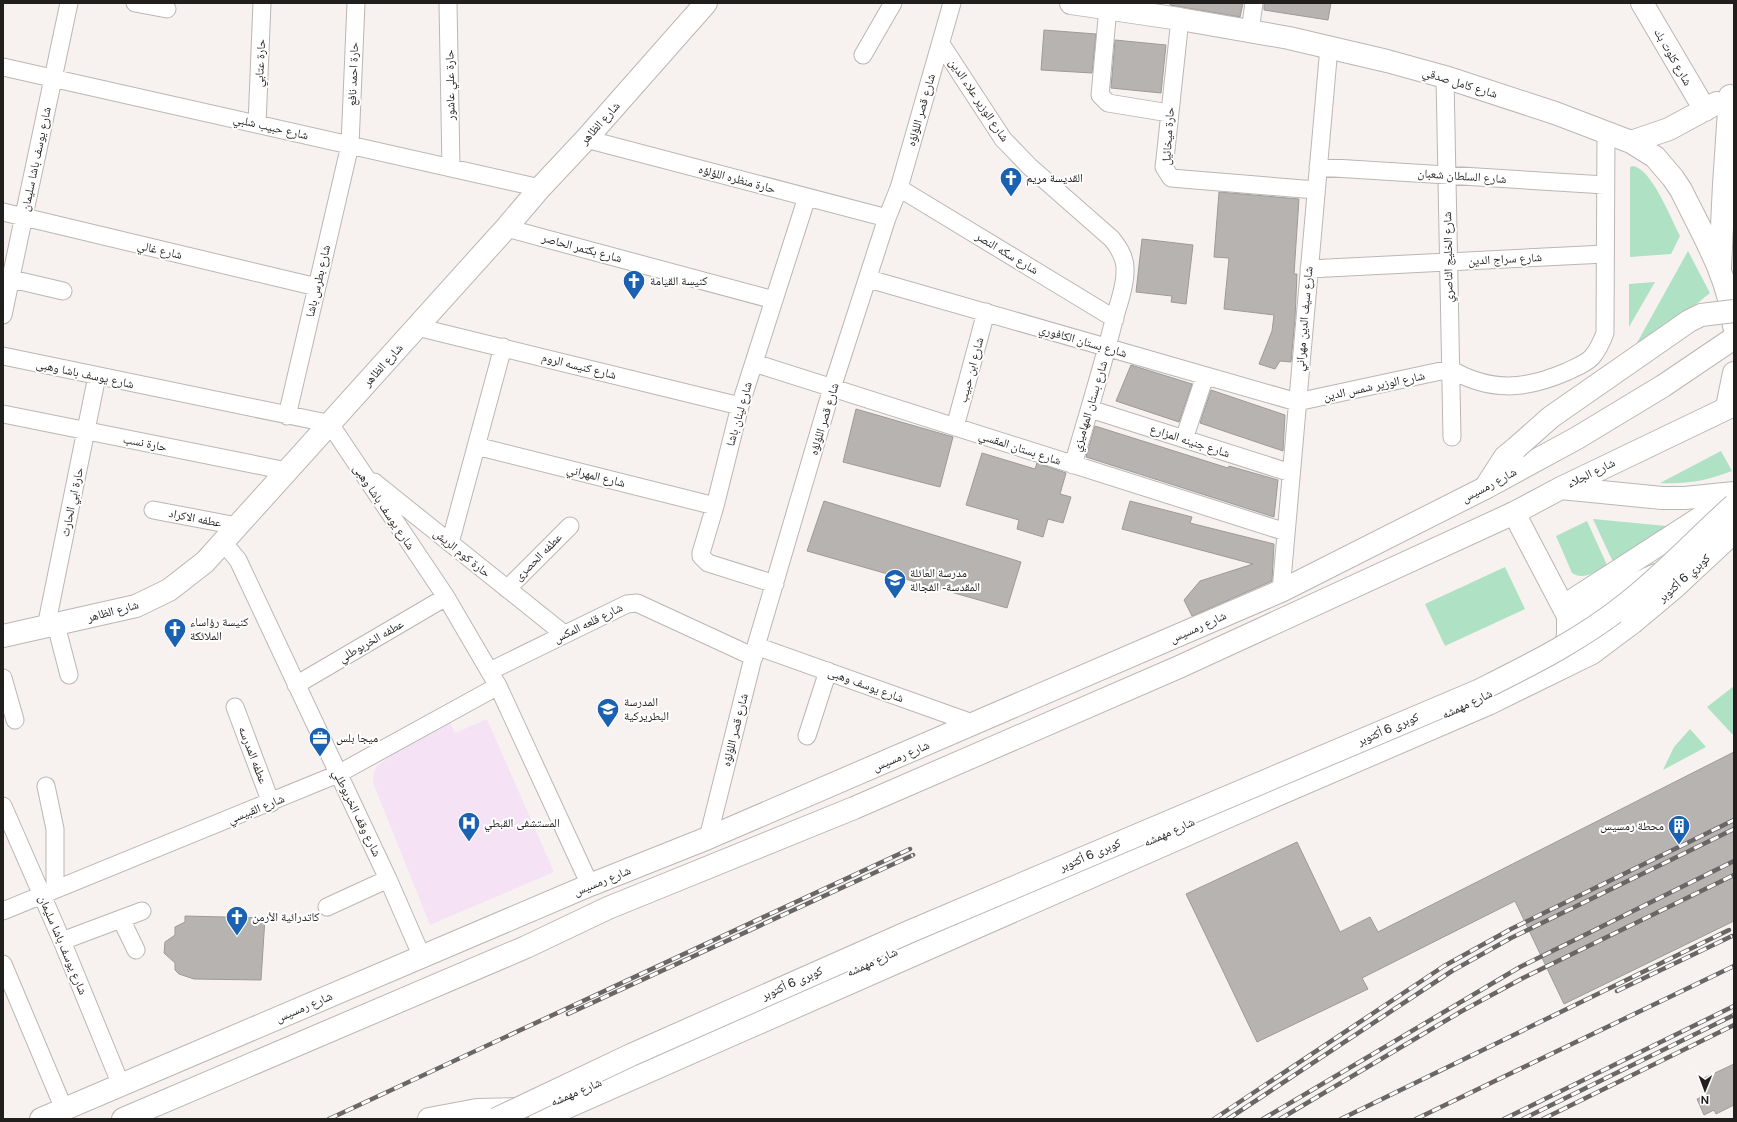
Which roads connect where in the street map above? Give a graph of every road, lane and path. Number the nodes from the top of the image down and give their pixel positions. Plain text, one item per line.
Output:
1 (69, 3) edge
2 (135, 3) edge
3 (262, 3) edge
4 (356, 3) edge
5 (448, 3) edge
6 (706, 3) edge
7 (893, 3) edge
8 (952, 3) edge
9 (1071, 3) edge
10 (1254, 3) edge
11 (1642, 3) edge
12 (167, 8) dead end
13 (1108, 8) junction
14 (1180, 19) junction
15 (1250, 31) junction
16 (941, 44) junction
17 (1329, 47) junction
18 (863, 55) dead end
19 (3, 67) edge
20 (1445, 77) junction
21 (54, 78) junction
22 (1732, 95) edge
23 (1705, 110) junction
24 (1169, 113) junction
25 (257, 124) junction
26 (1606, 132) junction
27 (586, 139) junction
28 (1631, 142) junction
29 (350, 145) junction
30 (1318, 167) junction
31 (451, 168) junction
32 (1446, 175) junction
33 (1605, 185) junction
34 (540, 188) junction
35 (899, 188) junction
36 (1316, 190) junction
37 (807, 197) junction
38 (3, 212) edge
39 (24, 217) junction
40 (887, 218) junction
41 (506, 228) junction
42 (1605, 254) junction
43 (1448, 262) junction
44 (1309, 269) junction
45 (1720, 271) junction
46 (7, 278) edge
47 (869, 278) junction
48 (317, 287) junction
49 (63, 291) dead end
50 (774, 300) junction
51 (1734, 311) edge
52 (986, 312) junction
53 (3, 315) edge
54 (1115, 319) junction
55 (1734, 326) edge
56 (417, 327) junction
57 (1734, 338) edge
58 (503, 348) junction
59 (1108, 348) junction
60 (3, 356) edge
61 (754, 363) junction
62 (1450, 369) junction
63 (1734, 373) edge
64 (97, 376) junction
65 (1205, 376) junction
66 (832, 388) junction
67 (1297, 402) junction
68 (740, 406) junction
69 (1730, 406) edge
70 (1090, 409) junction
71 (3, 414) edge
72 (287, 416) junction
73 (328, 425) junction
74 (955, 427) junction
75 (86, 431) junction
76 (1452, 437) dead end
77 (1184, 439) junction
78 (476, 446) junction
79 (1073, 465) junction
80 (287, 471) junction
81 (360, 471) junction
82 (1291, 473) junction
83 (1485, 488) junction
84 (1561, 488) junction
85 (1734, 495) edge
86 (1734, 505) edge
87 (715, 506) junction
88 (152, 510) dead end
89 (1514, 513) junction
90 (238, 526) junction
91 (570, 526) dead end
92 (1286, 532) junction
93 (1734, 532) edge
94 (1734, 539) edge
95 (223, 542) junction
96 (450, 543) junction
97 (1668, 566) joint
98 (775, 584) junction
99 (507, 589) junction
100 (1281, 590) junction
101 (446, 597) junction
102 (1568, 616) junction
103 (1632, 623) joint
104 (51, 626) junction
105 (564, 634) junction
106 (3, 636) edge
107 (755, 651) junction
108 (828, 671) junction
109 (69, 675) dead end
110 (3, 678) edge
111 (494, 678) junction
112 (296, 685) junction
113 (235, 707) dead end
114 (15, 720) dead end
115 (975, 724) junction
116 (807, 736) dead end
117 (338, 774) junction
118 (46, 786) dead end
119 (271, 803) junction
120 (3, 806) edge
121 (708, 838) junction
122 (388, 879) junction
123 (590, 885) junction
124 (48, 892) junction
125 (327, 907) dead end
126 (3, 911) edge
127 (142, 911) dead end
128 (121, 919) junction
129 (62, 941) junction
130 (136, 950) dead end
131 (422, 957) junction
132 (3, 964) edge
133 (847, 973) junction
134 (121, 1085) junction
135 (64, 1109) junction
136 (41, 1119) edge
137 (123, 1119) edge
138 (428, 1119) edge
139 (496, 1119) edge
140 (509, 1119) edge
141 (540, 1119) edge

1 - 21 street, شارع يوسف باشا سليمان
2 - 12 street
3 - 25 street, حارة عتابي
4 - 29 street, حارة احمد نافع
5 - 31 street, حارة علي عاشور
6 - 27 main road, شارع الظاهر
7 - 18 street
8 - 16 street, شارع قصر اللؤلؤه
9 - 13 main road, شارع كامل صدقي
10 - 15 street
11 - 23 main road, شارع كلوت بك
13 - 14 main road, شارع كامل صدقي
13 - 24 street
14 - 15 main road, شارع كامل صدقي
14 - 24 street, حارة ميخائيل
15 - 17 main road, شارع كامل صدقي
16 - 35 street, شارع قصر اللؤلؤه
16 - 54 street, شارع الوزير علاء الدين
17 - 20 main road, شارع كامل صدقي
17 - 30 street, شارع سيف الدين مهراني
19 - 21 street, شارع حبيب شلبي
20 - 26 main road, شارع كامل صدقي
20 - 32 street, شارع الخليج الناصري
21 - 25 street, شارع حبيب شلبي
21 - 39 street, شارع يوسف باشا سليمان
22 - 23 main road
22 - 45 main road
23 - 28 main road
24 - 36 street, حارة ميخائيل
25 - 29 street, شارع حبيب شلبي
26 - 28 main road, شارع كامل صدقي
26 - 33 street
27 - 34 main road, شارع الظاهر
27 - 37 street, حارة منظره اللؤلؤه
28 - 45 main road, شارع كامل صدقي
29 - 31 street, شارع حبيب شلبي
29 - 48 street, شارع بطرس باشا
30 - 32 street, شارع السلطان شعبان
30 - 36 street, شارع سيف الدين مهراني
31 - 34 street, شارع حبيب شلبي
32 - 33 street, شارع السلطان شعبان
32 - 43 street, شارع الخليج الناصري
33 - 42 street
34 - 41 main road, شارع الظاهر
35 - 40 street, شارع قصر اللؤلؤه
35 - 54 street, شارع سكه النصر
36 - 44 street, شارع سيف الدين مهراني
37 - 40 street, حارة منظره اللؤلؤه
37 - 50 street, شارع لينان باشا
38 - 39 street, شارع غالي
39 - 46 street, شارع يوسف باشا سليمان
39 - 48 street, شارع غالي
40 - 47 street, شارع قصر اللؤلؤه
41 - 50 street, شارع بكتمر الحاصر
41 - 56 main road, شارع الظاهر
42 - 43 street, شارع سراج الدين
42 - 62 street
43 - 44 street, شارع سراج الدين
43 - 62 street, شارع الخليج الناصري
44 - 67 street, شارع سيف الدين مهراني
45 - 55 main road, شارع كامل صدقي
46 - 49 street
46 - 53 street, شارع يوسف باشا سليمان
47 - 52 street, شارع بستان الكافوري
47 - 66 street, شارع قصر اللؤلؤه
48 - 72 street, شارع بطرس باشا
50 - 61 street, شارع لينان باشا
51 - 83 main road, bridge
52 - 59 street, شارع بستان الكافوري
52 - 74 street, شارع ابن حبيب
54 - 59 street, شارع الوزير علاء الدين
56 - 58 street, شارع كنيسه الروم
56 - 73 main road, شارع الظاهر
57 - 83 main road, شارع رمسيس
58 - 68 street, شارع كنيسه الروم
58 - 78 street
59 - 65 street, شارع بستان الكافوري
59 - 70 street, شارع بستان المهاميزي
60 - 64 street, شارع يوسف باشا وهبى
61 - 66 street, شارع بستان المقسي
61 - 68 street, شارع لينان باشا
62 - 67 street, شارع الوزير شمس الدين
62 - 76 street, شارع الخليج الناصري
63 - 69 main road
64 - 72 street, شارع يوسف باشا وهبى
64 - 75 street, حارة ابي الحارث
65 - 67 street, شارع بستان الكافوري
65 - 77 street
66 - 74 street, شارع بستان المقسي
66 - 98 street, شارع قصر اللؤلؤه
67 - 82 street, شارع سيف الدين مهراني
68 - 87 street, شارع لينان باشا
69 - 84 main road, شارع الجلاء
70 - 77 street, شارع جنينه المزارع
70 - 79 street, شارع بستان المهاميزي
71 - 75 street, حارة نسب
72 - 73 street, شارع يوسف باشا وهبى
73 - 80 main road, شارع الظاهر
73 - 81 street, شارع يوسف باشا وهبى
74 - 79 street, شارع بستان المقسي
75 - 80 street, حارة نسب
75 - 104 street, حارة ابي الحارث
77 - 82 street, شارع جنينه المزارع
78 - 87 street, شارع المهراني
78 - 96 street
79 - 92 street, شارع بستان المقسي
80 - 90 main road, شارع الظاهر
81 - 96 street, حارة كوم الريش
81 - 101 street, شارع يوسف باشا وهبى
82 - 92 street, شارع سيف الدين مهراني
83 - 100 main road, شارع رمسيس
84 - 85 main road, شارع الجلاء
84 - 89 main road
85 - 102 main road, شارع مهمشه
86 - 97 main road, كوبري 6 أكتوبر, bridge
87 - 98 street, شارع لينان باشا
88 - 90 street, عطفه الاكراد
89 - 102 main road
89 - 137 main road
90 - 95 main road, شارع الظاهر
91 - 99 street, عطفه الحصرى
92 - 100 street, شارع سيف الدين مهراني
93 - 103 main road, كوبري 6 أكتوبر, bridge
94 - 102 main road
95 - 104 main road, شارع الظاهر
95 - 112 street, شارع وقف الخربوطلي
96 - 99 street, حارة كوم الريش
97 - 139 main road, كوبرى 6 أكتوبر, bridge
98 - 107 street, شارع قصر اللؤلؤه
99 - 105 street, حارة كوم الريش
100 - 115 main road, شارع رمسيس
101 - 111 street, شارع يوسف باشا وهبى
101 - 112 street, عطفه الخربوطلي
102 - 133 main road, شارع مهمشه
103 - 141 main road, كوبرى 6 أكتوبر
104 - 106 main road, شارع الظاهر
104 - 109 street
105 - 107 street, شارع قلعه المكس
105 - 111 street, شارع قلعه المكس
107 - 108 street, شارع يوسف وهبى
107 - 121 street, شارع قصر اللؤلؤه
108 - 115 street, شارع يوسف وهبى
108 - 116 street
110 - 114 street
111 - 117 street, شارع القبيسي
111 - 123 street, شارع يوسف باشا وهبى
112 - 117 street, شارع وقف الخربوطلي
113 - 119 street, عطفه المدرسه
115 - 121 main road, شارع رمسيس
117 - 119 street, شارع القبيسي
117 - 122 street, شارع وقف الخربوطلي
118 - 124 street
119 - 124 street, شارع القبيسي
120 - 124 street, شارع يوسف باشا سليمان
121 - 123 main road, شارع رمسيس
122 - 125 street
122 - 131 street, شارع وقف الخربوطلي
123 - 131 main road, شارع رمسيس
124 - 126 street, شارع القبيسي
124 - 129 street, شارع يوسف باشا سليمان
127 - 128 street
128 - 129 street
128 - 130 street
129 - 134 street, شارع يوسف باشا سليمان
131 - 134 main road, شارع رمسيس
132 - 135 street
133 - 138 main road, شارع مهمشه
133 - 140 main road
134 - 135 main road, شارع رمسيس
135 - 136 main road, شارع رمسيس

